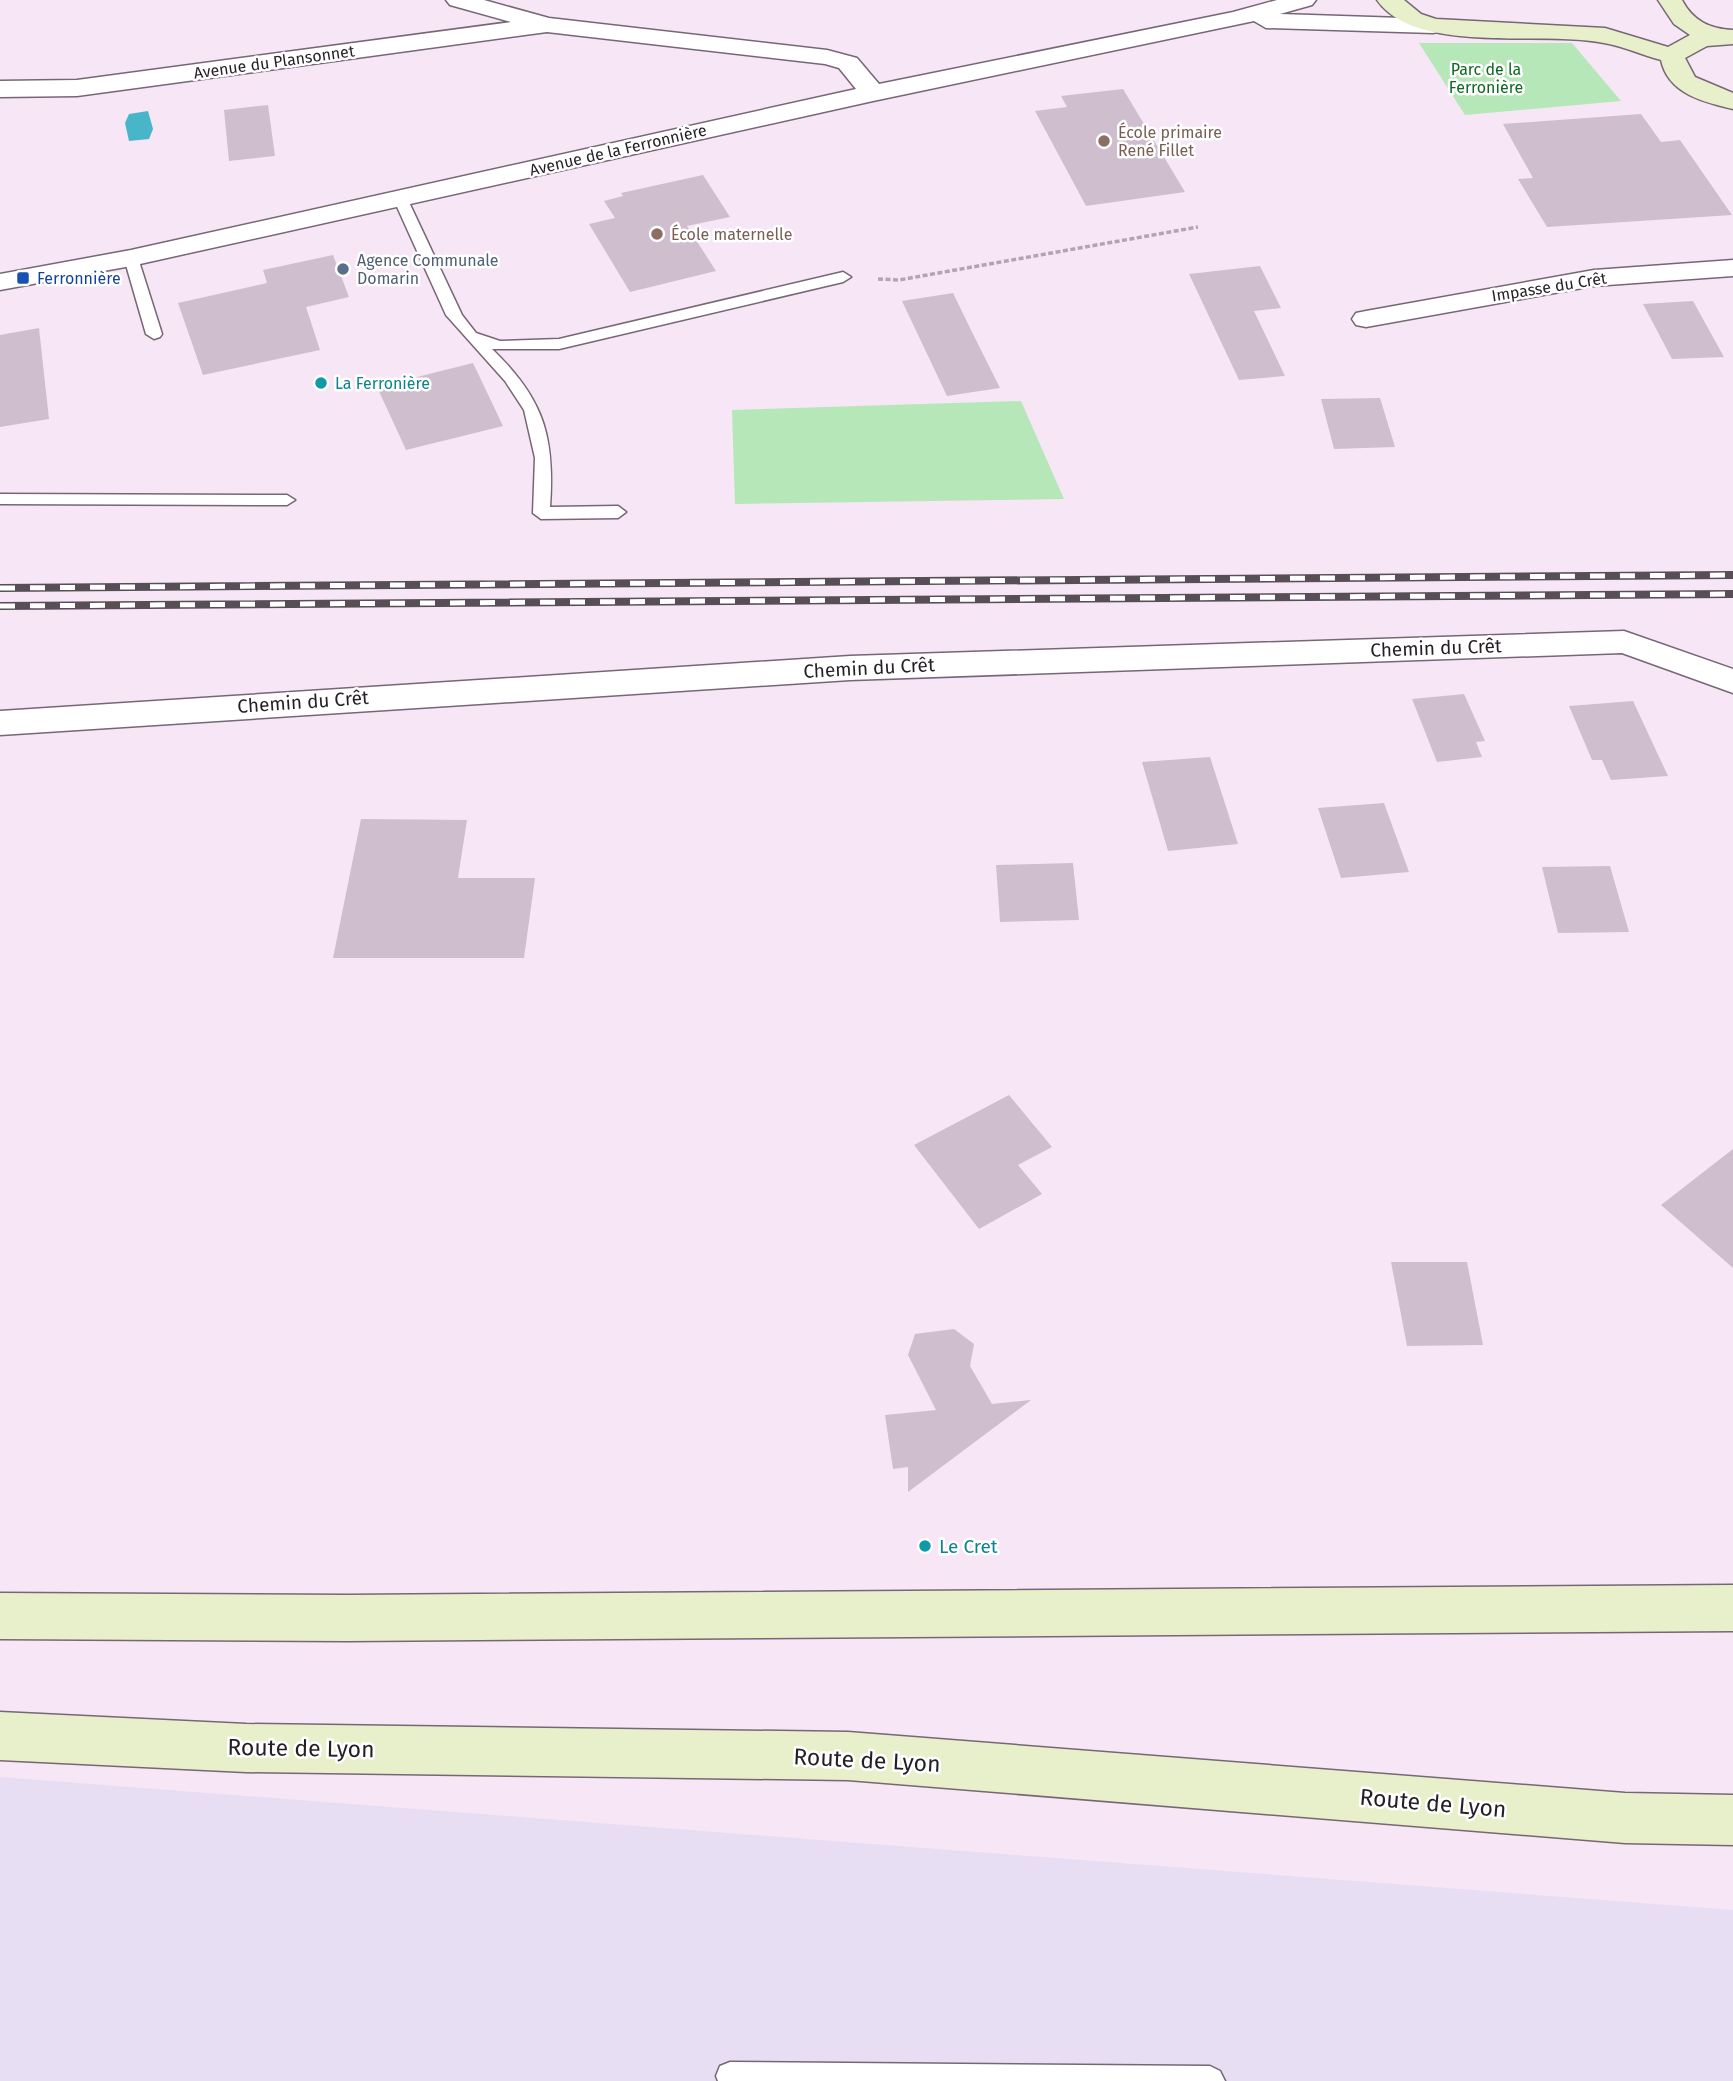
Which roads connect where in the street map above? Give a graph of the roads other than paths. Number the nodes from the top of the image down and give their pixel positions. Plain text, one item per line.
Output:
1 (458, 0) edge
2 (1304, 0) edge
3 (1389, 0) edge
4 (1674, 8) edge
5 (1236, 19) junction
6 (547, 25) junction
7 (1433, 26) junction
8 (1605, 35) junction
9 (1724, 37) edge
10 (1672, 57) junction
11 (0, 89) edge
12 (873, 93) junction
13 (1733, 101) edge
14 (400, 198) junction
15 (131, 258) junction
16 (1733, 268) edge
17 (844, 277) road end
18 (0, 282) edge
19 (1366, 319) dead end
20 (155, 334) dead end
21 (468, 335) junction
22 (0, 499) edge
23 (287, 500) dead end
24 (618, 512) dead end
25 (1733, 681) edge
26 (0, 723) edge
27 (1733, 1608) edge
28 (0, 1616) edge
29 (0, 1736) edge
30 (1733, 1820) edge
31 (730, 2076) dead end
32 (1210, 2081) edge

1 - 6 street, Avenue du Plansonnet
2 - 5 street, Avenue de la Ferronnière
3 - 7 main road, Avenue de la Ferronnière
4 - 8 main road
4 - 9 main road
5 - 7 street, Avenue de la Ferronnière
5 - 12 street, Avenue de la Ferronnière
6 - 11 street, Avenue du Plansonnet
6 - 12 street, Avenue du Plansonnet
7 - 8 main road, Avenue de la Ferronnière
8 - 10 main road, Avenue de la Ferronnière
9 - 10 main road
10 - 13 main road
12 - 14 street, Avenue de la Ferronnière
14 - 15 street, Avenue de la Ferronnière
14 - 21 lane
15 - 18 street, Avenue de la Ferronnière
15 - 20 lane
16 - 19 street, Impasse du Crêt
17 - 21 lane
21 - 24 lane
22 - 23 lane
25 - 26 street, Chemin du Crêt
27 - 28 main road
29 - 30 main road, Route de Lyon
31 - 32 lane

